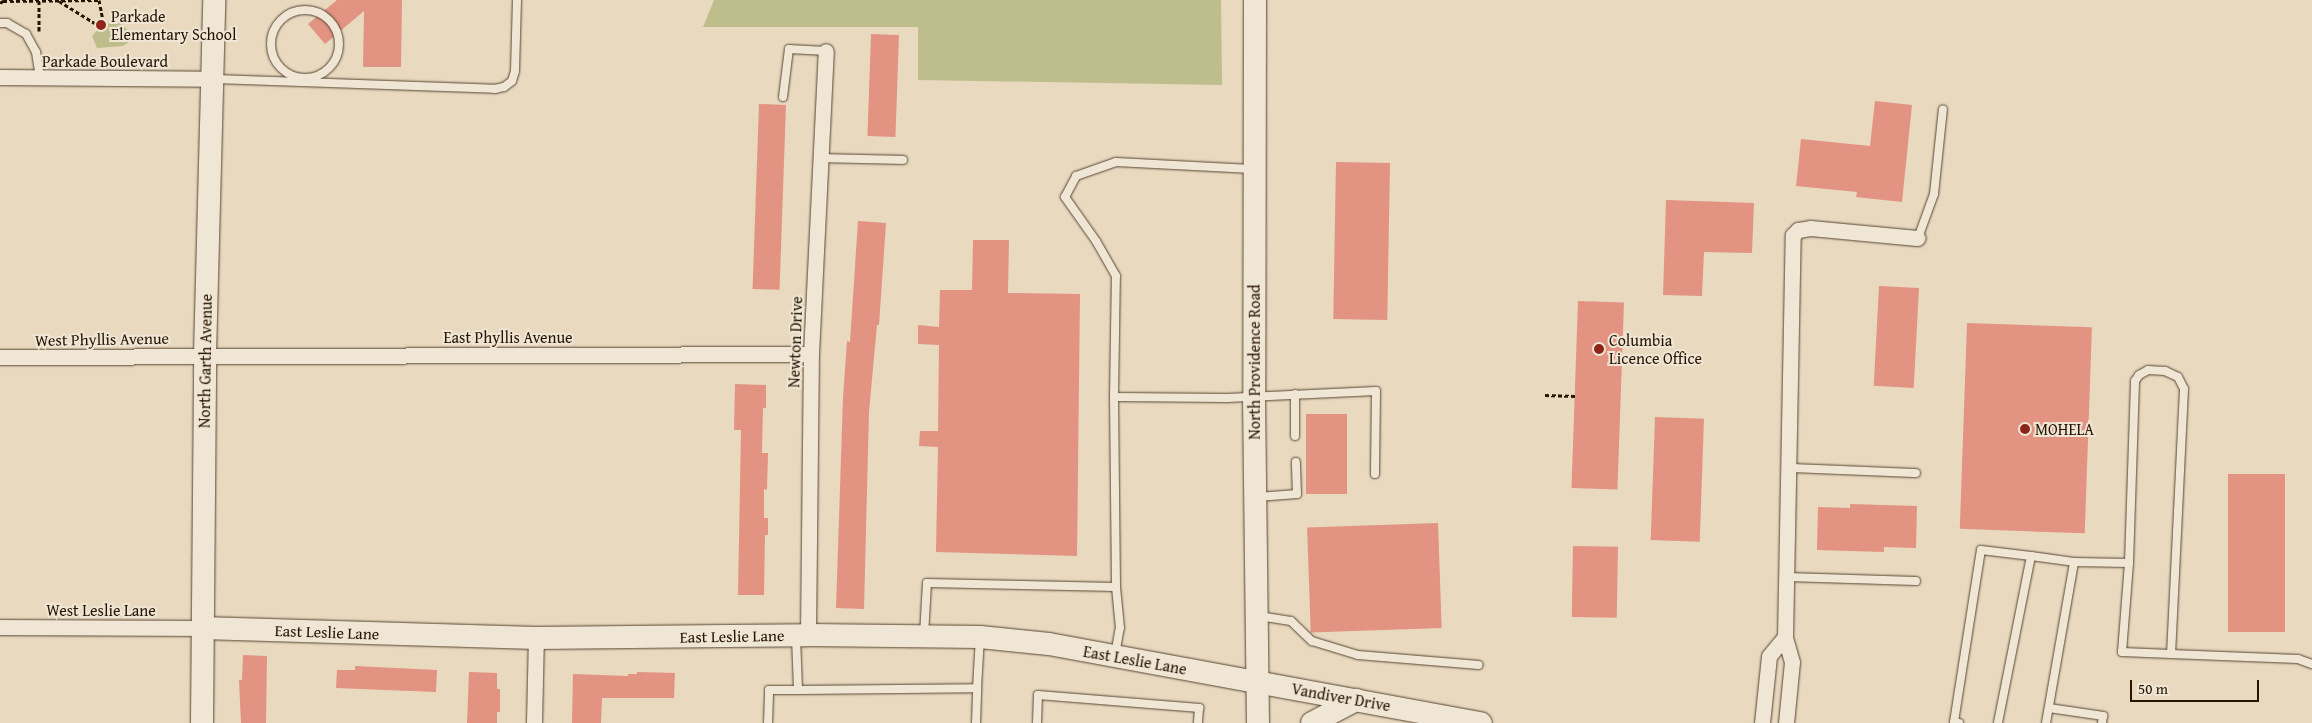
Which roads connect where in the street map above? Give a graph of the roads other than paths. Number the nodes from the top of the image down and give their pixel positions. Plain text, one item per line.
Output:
1 (214, 0) edge
2 (517, 0) edge
3 (1255, 0) edge
4 (0, 23) edge
5 (826, 51) joint
6 (0, 77) edge
7 (40, 78) junction
8 (211, 79) junction
9 (302, 80) junction
10 (782, 97) dead end
11 (1943, 109) dead end
12 (821, 158) junction
13 (903, 160) dead end
14 (1254, 169) junction
15 (1918, 238) joint
16 (811, 354) junction
17 (205, 355) junction
18 (0, 357) edge
19 (1295, 394) junction
20 (1254, 396) junction
21 (1114, 397) junction
22 (1295, 436) dead end
23 (1296, 462) dead end
24 (1790, 468) junction
25 (1916, 473) dead end
26 (1375, 474) dead end
27 (1255, 497) junction
28 (2031, 556) junction
29 (2074, 562) junction
30 (2129, 564) junction
31 (1787, 577) junction
32 (1916, 581) dead end
33 (1116, 587) junction
34 (1257, 615) junction
35 (0, 627) edge
36 (202, 628) junction
37 (802, 635) junction
38 (924, 636) junction
39 (1785, 636) junction
40 (980, 637) junction
41 (536, 638) junction
42 (2171, 654) junction
43 (1115, 656) junction
44 (2312, 664) edge
45 (1479, 665) dead end
46 (1259, 682) junction
47 (978, 688) junction
48 (798, 690) junction
49 (1356, 700) junction
50 (2049, 708) junction
51 (202, 723) edge
52 (534, 723) edge
53 (768, 723) edge
54 (976, 723) edge
55 (1037, 723) edge
56 (1198, 723) edge
57 (1258, 723) edge
58 (1312, 723) edge
59 (1482, 723) edge
60 (1762, 723) edge
61 (1786, 723) edge
62 (1958, 723) edge
63 (1998, 723) edge
64 (2046, 723) edge
65 (2102, 723) edge

1 - 8 street, North Garth Avenue
2 - 9 lane
3 - 14 street, North Providence Road
4 - 7 lane
5 - 10 lane
5 - 12 street, Newton Drive
6 - 7 street, Parkade Boulevard
7 - 8 street, Parkade Boulevard
8 - 9 lane
8 - 17 street, North Garth Avenue
9 - 9 lane
11 - 15 lane
12 - 13 lane
12 - 16 street, Newton Drive
14 - 20 street, North Providence Road
14 - 21 lane
15 - 24 street
16 - 17 street, East Phyllis Avenue
16 - 37 street, Newton Drive
17 - 18 street, West Phyllis Avenue
17 - 36 street, North Garth Avenue
19 - 20 lane
19 - 22 lane
19 - 26 lane
20 - 21 lane
20 - 27 street, North Providence Road
21 - 33 lane
23 - 27 lane
24 - 25 lane
24 - 31 street
27 - 34 street, North Providence Road
28 - 29 lane
28 - 62 lane
28 - 63 lane
29 - 30 lane
29 - 50 lane
30 - 42 lane
30 - 42 lane
31 - 32 lane
31 - 39 street
33 - 38 lane
33 - 43 lane
34 - 45 lane
34 - 46 street, North Providence Road
35 - 36 street, West Leslie Lane
36 - 41 street, East Leslie Lane
36 - 51 street, North Garth Avenue
37 - 38 street, East Leslie Lane
37 - 41 street, East Leslie Lane
37 - 48 lane
38 - 40 street, East Leslie Lane
39 - 60 street
39 - 61 street
40 - 43 street, East Leslie Lane
40 - 47 lane
41 - 52 street
42 - 44 lane
43 - 46 street, East Leslie Lane
46 - 49 street, Vandiver Drive
46 - 57 street, North Providence Road
47 - 48 lane
47 - 54 lane
48 - 53 lane
49 - 58 street
49 - 59 street, Vandiver Drive
50 - 64 lane
50 - 65 lane
55 - 56 lane

